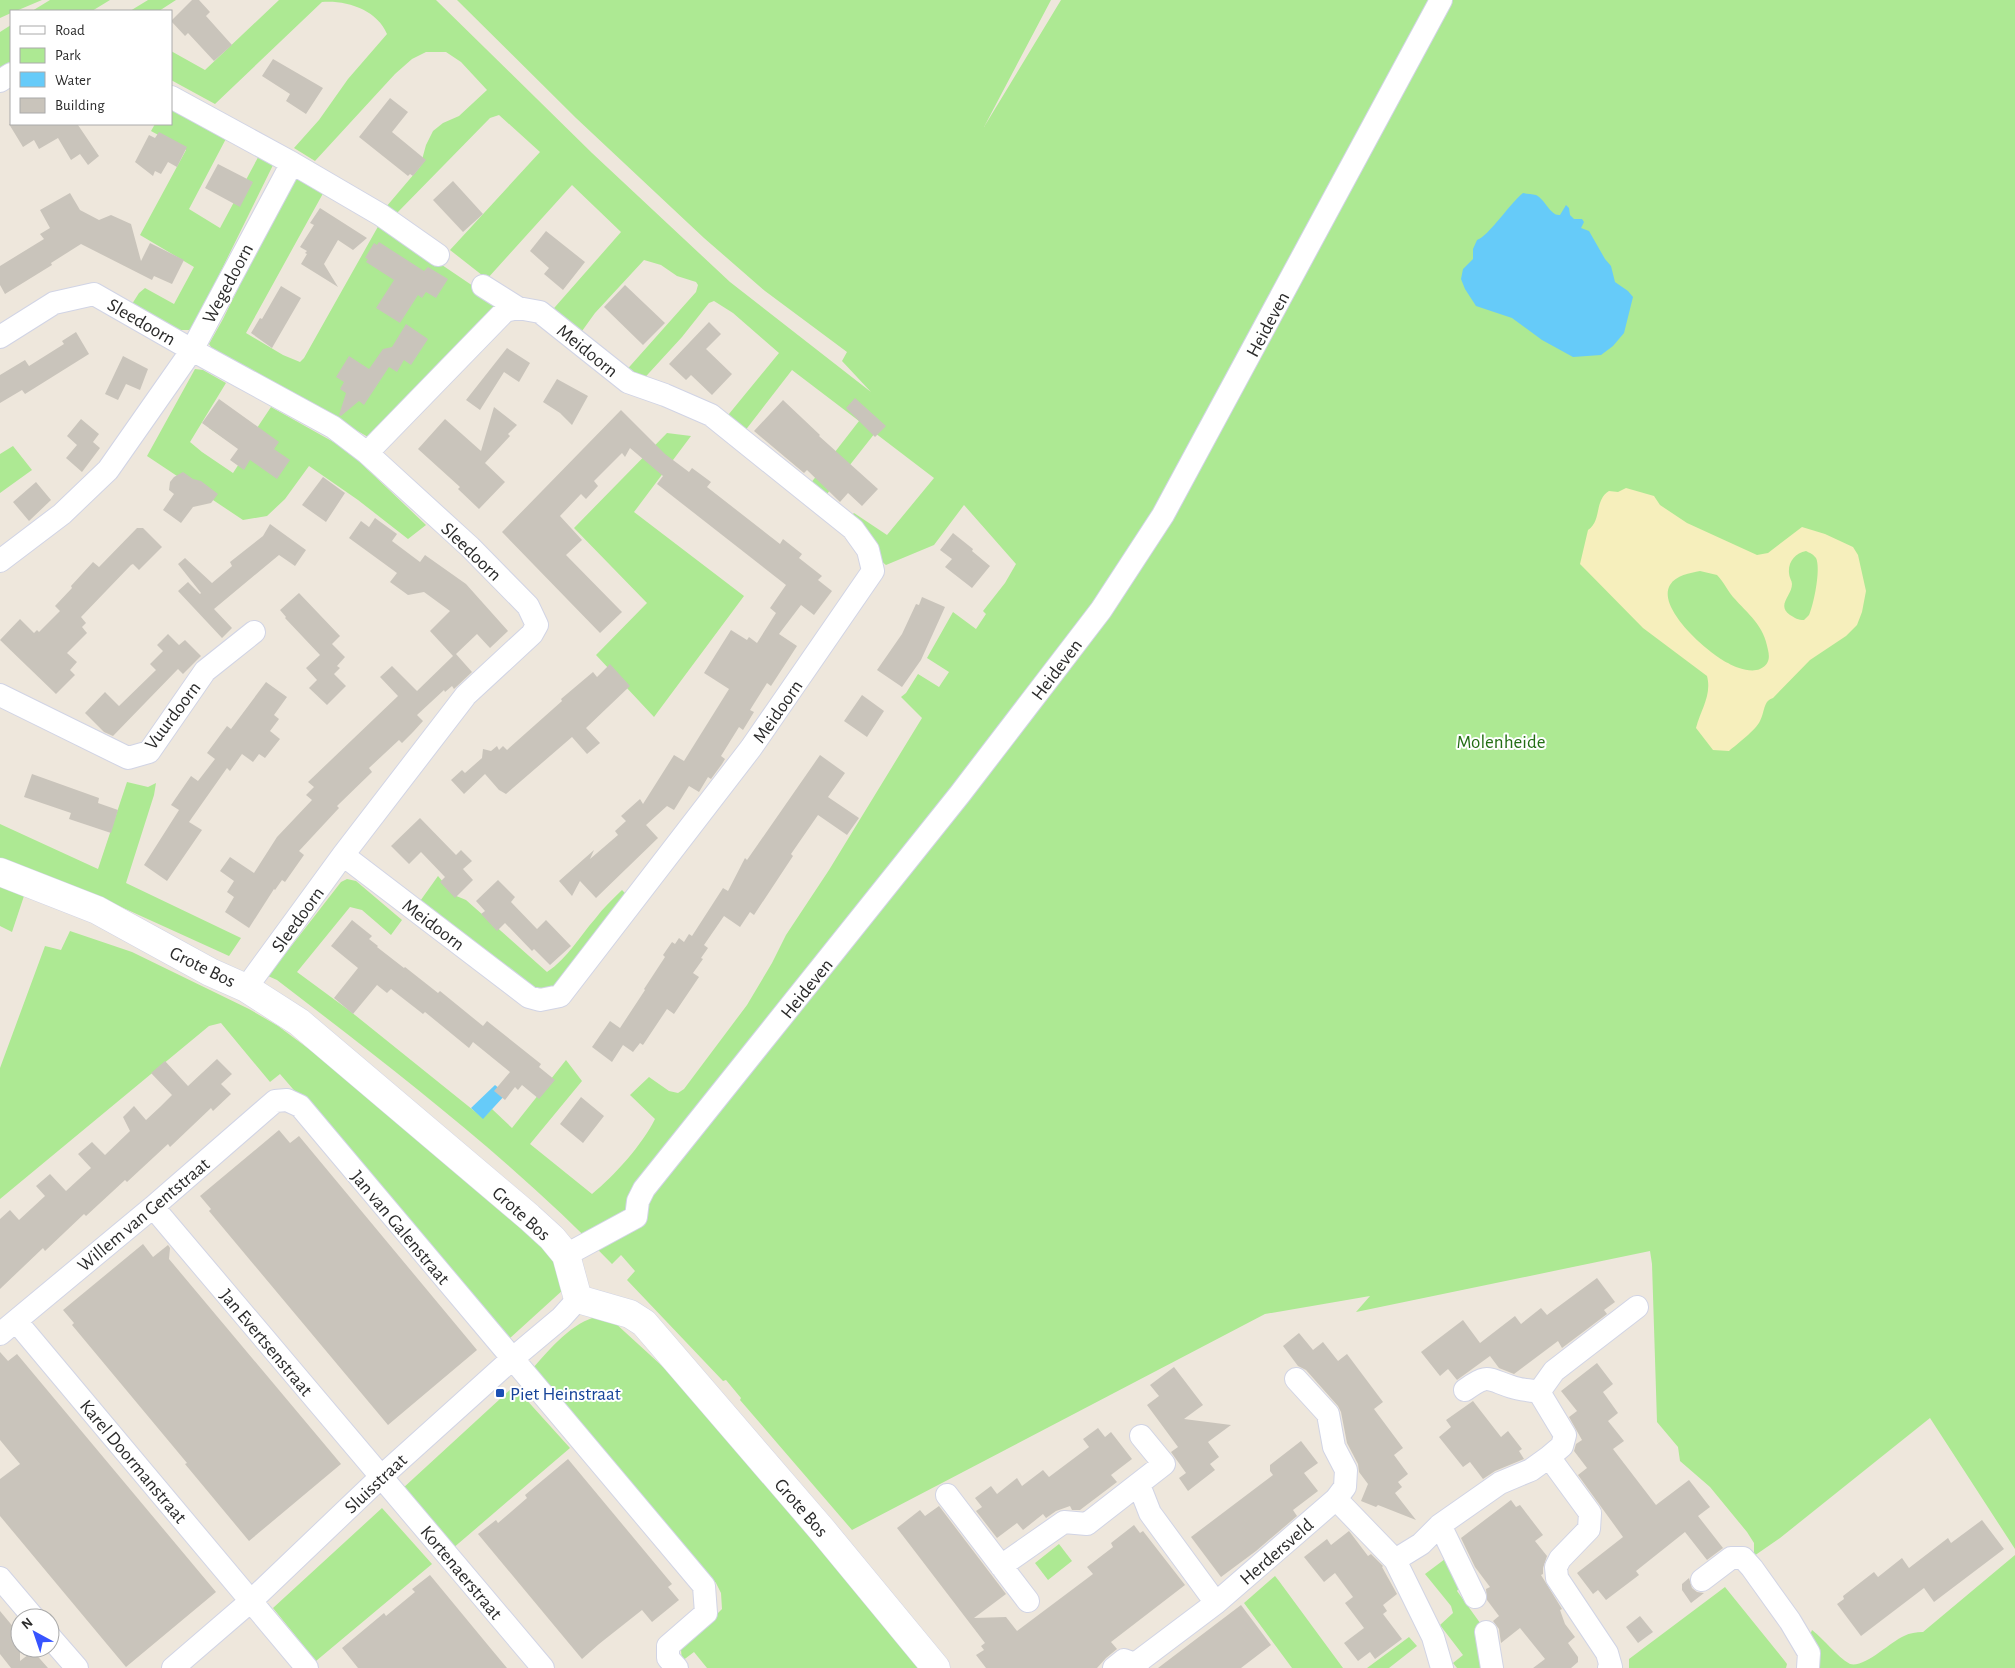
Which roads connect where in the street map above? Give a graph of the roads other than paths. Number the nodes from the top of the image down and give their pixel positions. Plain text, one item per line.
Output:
1 (1441, 0) edge
2 (172, 98) edge
3 (292, 163) junction
4 (438, 254) dead end
5 (483, 286) dead end
6 (518, 308) junction
7 (0, 337) edge
8 (192, 350) junction
9 (367, 453) junction
10 (0, 561) edge
11 (254, 632) dead end
12 (0, 695) edge
13 (343, 855) junction
14 (0, 872) edge
15 (246, 988) junction
16 (287, 1100) joint
17 (153, 1207) junction
18 (566, 1255) junction
19 (578, 1299) junction
20 (1637, 1307) dead end
21 (8, 1327) edge
22 (512, 1359) junction
23 (1296, 1379) dead end
24 (1465, 1390) dead end
25 (1539, 1392) junction
26 (1141, 1436) dead end
27 (1549, 1458) junction
28 (382, 1476) junction
29 (1139, 1485) junction
30 (947, 1495) dead end
31 (1336, 1499) junction
32 (1440, 1525) junction
33 (1395, 1560) junction
34 (1001, 1566) junction
35 (0, 1578) edge
36 (1702, 1580) dead end
37 (1475, 1596) dead end
38 (252, 1600) junction
39 (1028, 1601) dead end
40 (1216, 1603) junction
41 (26, 1608) edge
42 (1486, 1632) dead end
43 (60, 1648) edge
44 (1129, 1667) edge
45 (77, 1668) edge
46 (173, 1668) edge
47 (307, 1668) edge
48 (543, 1668) edge
49 (677, 1668) edge
50 (936, 1668) edge
51 (1442, 1668) edge
52 (1492, 1668) edge
53 (1609, 1668) edge
54 (1808, 1668) edge

1 - 18 street, Heideven
2 - 3 street
3 - 4 street
3 - 8 street, Wegedoorn
5 - 6 street, Meidoorn
6 - 9 street
6 - 13 street, Meidoorn
7 - 8 street, Sleedoorn
8 - 9 street, Sleedoorn
8 - 10 street, Wegedoorn
9 - 13 street, Sleedoorn
11 - 12 street, Vuurdoorn
13 - 15 street, Sleedoorn
14 - 15 street, Grote Bos
15 - 18 street, Grote Bos
16 - 17 street, Willem van Gentstraat
16 - 22 street, Jan van Galenstraat
17 - 21 street, Willem van Gentstraat
17 - 28 street, Jan Evertsenstraat
18 - 19 street, Grote Bos
19 - 22 street, Sluisstraat
19 - 50 street, Grote Bos
20 - 25 street
21 - 38 street, Karel Doormanstraat
22 - 28 street, Sluisstraat
22 - 49 street
23 - 31 street, Herdersveld
24 - 25 street
25 - 27 street
26 - 29 street
27 - 32 street
27 - 53 street
28 - 38 street, Sluisstraat
28 - 48 street, Kortenaerstraat
29 - 34 street
29 - 40 street
30 - 34 street
31 - 33 street
31 - 40 street, Herdersveld
32 - 33 street
32 - 37 street
33 - 51 street
34 - 39 street
35 - 41 street
36 - 54 street
38 - 46 street, Sluisstraat
38 - 47 street, Karel Doormanstraat
40 - 44 street, Herdersveld
42 - 52 street
43 - 45 street

